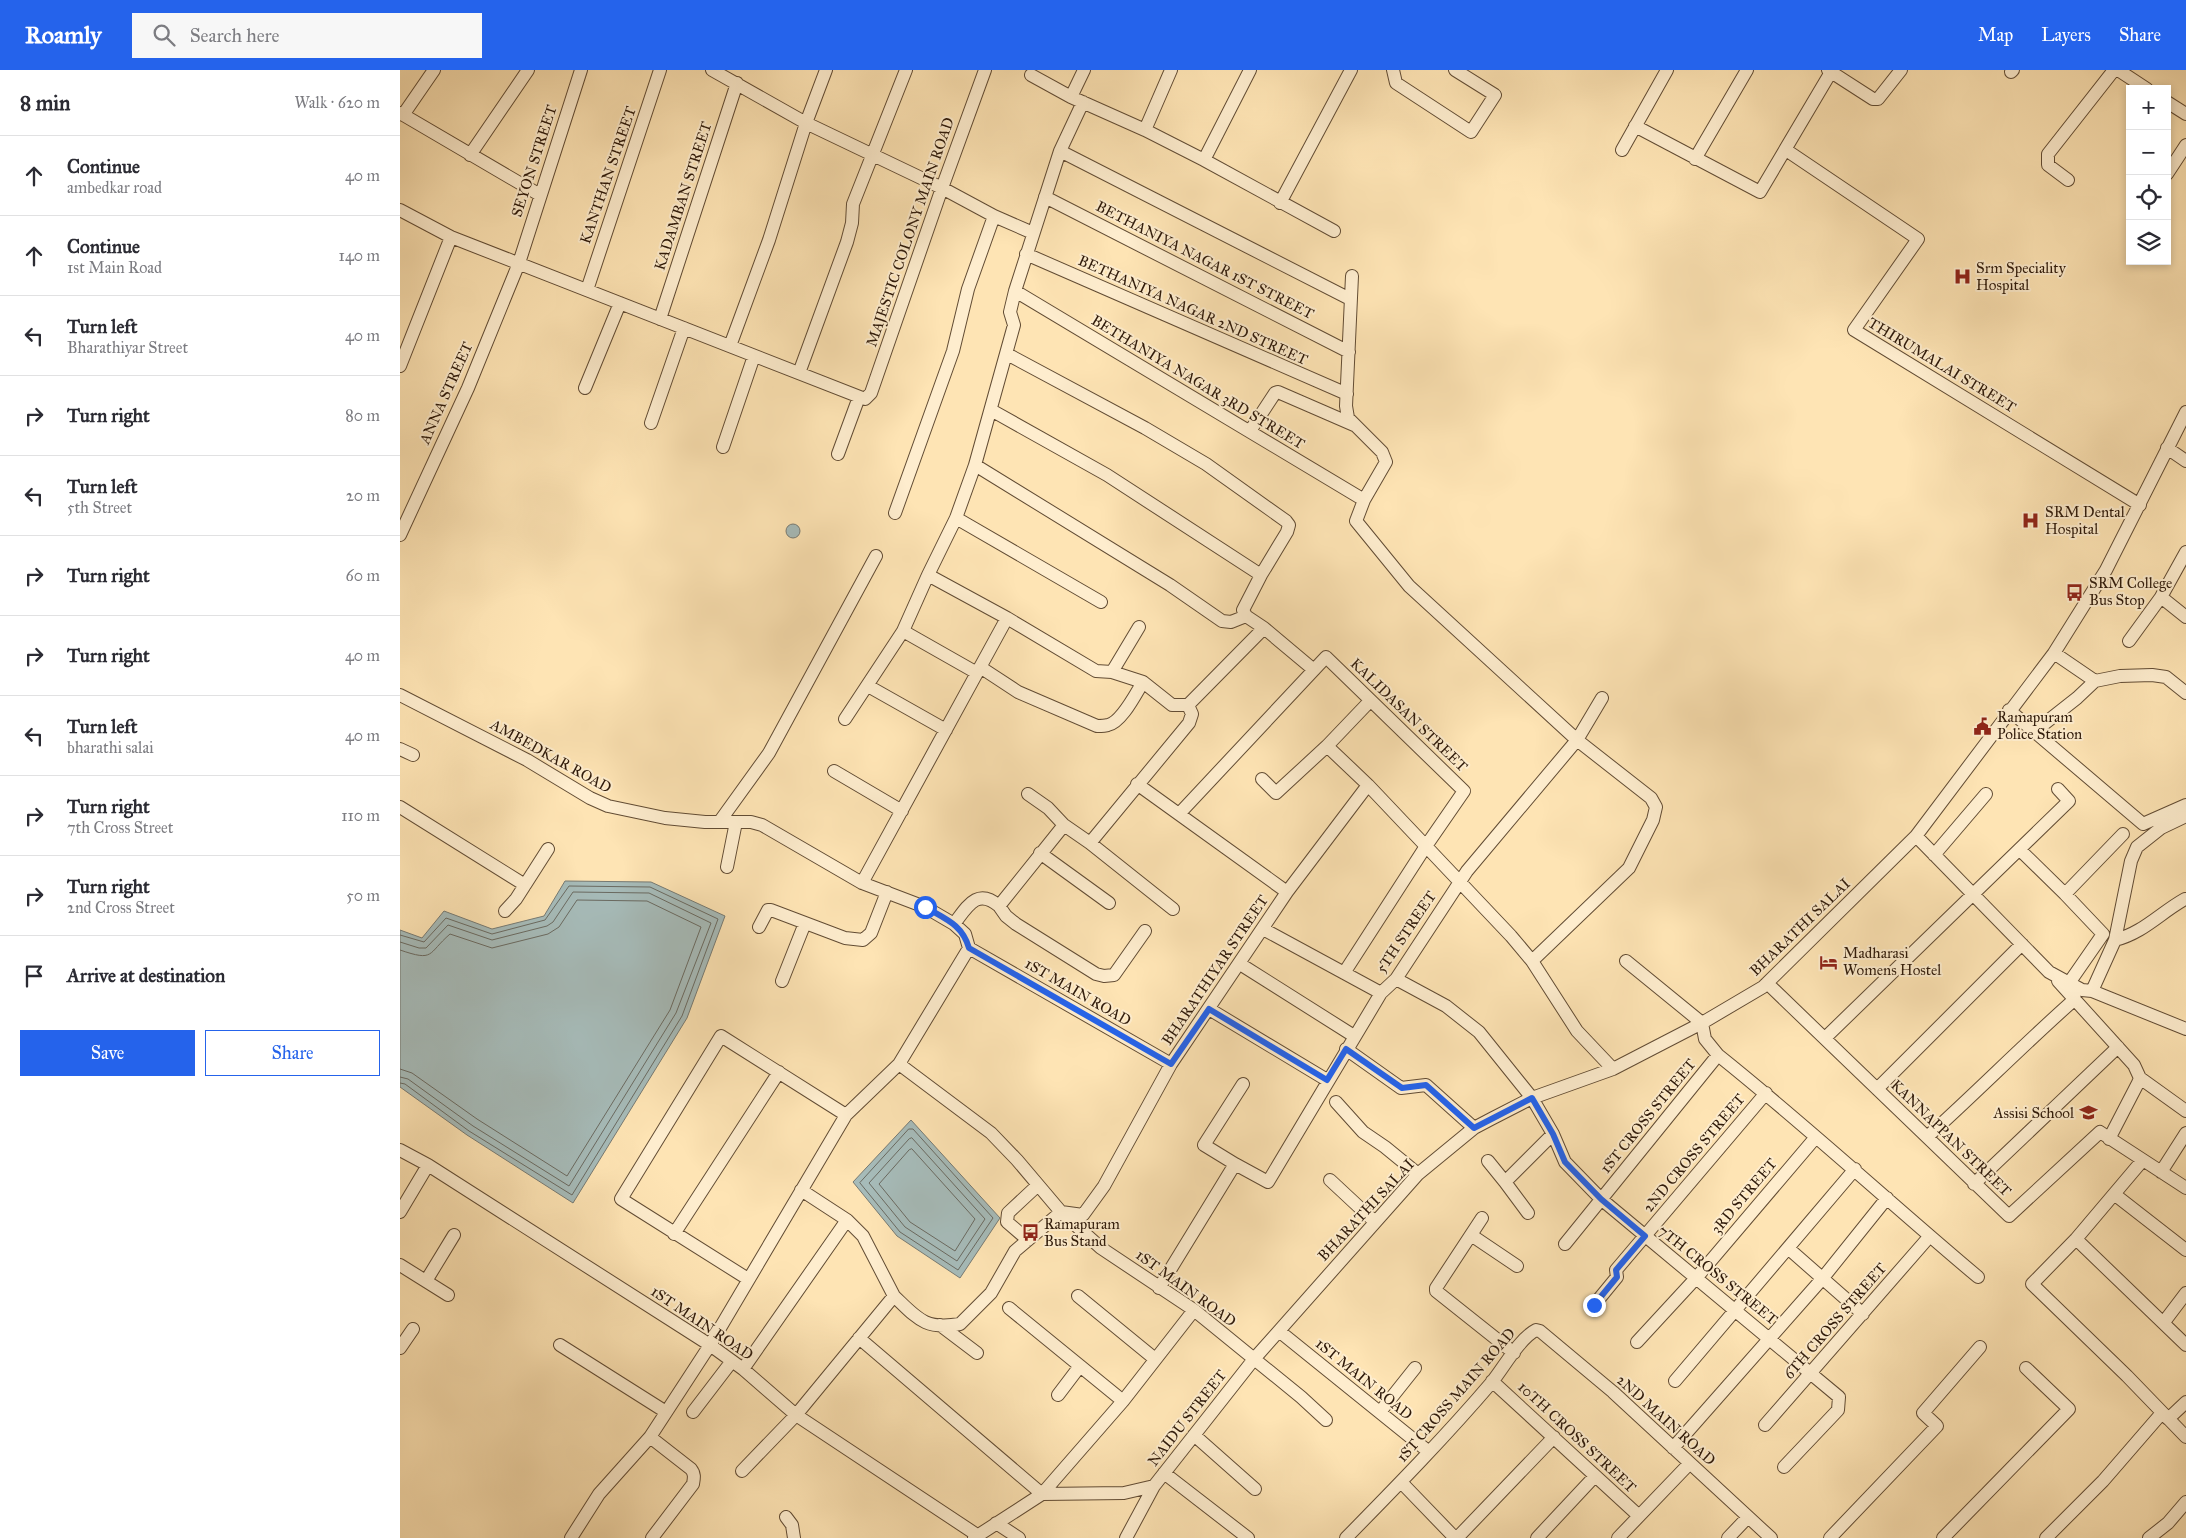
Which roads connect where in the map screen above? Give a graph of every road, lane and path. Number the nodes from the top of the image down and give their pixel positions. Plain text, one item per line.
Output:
1 (434, 70) edge
2 (528, 70) edge
3 (581, 70) edge
4 (660, 70) edge
5 (826, 70) edge
6 (906, 70) edge
7 (985, 70) edge
8 (1084, 70) edge
9 (1171, 70) edge
10 (1250, 70) edge
11 (1351, 70) edge
12 (1392, 70) edge
13 (1455, 70) edge
14 (1667, 70) edge
15 (1747, 70) edge
16 (1901, 70) edge
17 (2114, 70) edge
18 (2118, 70) edge
19 (1830, 71) edge
20 (718, 72) edge
21 (1031, 75) dead end
22 (737, 83) junction
23 (2140, 85) edge
24 (1077, 100) junction
25 (2171, 105) edge
26 (402, 114) edge
27 (2186, 114) edge
28 (806, 123) junction
29 (1635, 126) junction
30 (1145, 130) junction
31 (2186, 145) edge
32 (1622, 150) dead end
33 (1786, 150) junction
34 (1060, 151) junction
35 (873, 154) junction
36 (470, 155) junction
37 (1695, 159) junction
38 (1204, 160) junction
39 (2171, 168) edge
40 (2068, 180) dead end
41 (942, 188) junction
42 (540, 194) junction
43 (1045, 197) junction
44 (1280, 203) junction
45 (400, 210) edge
46 (994, 216) junction
47 (1334, 232) dead end
48 (1033, 233) junction
49 (450, 237) junction
50 (1026, 254) junction
51 (519, 263) junction
52 (1352, 276) dead end
53 (587, 290) junction
54 (1015, 291) junction
55 (1350, 299) junction
56 (620, 303) junction
57 (660, 319) junction
58 (684, 328) junction
59 (730, 346) junction
60 (1350, 352) junction
61 (1007, 354) junction
62 (754, 356) junction
63 (400, 366) edge
64 (799, 374) junction
65 (585, 388) dead end
66 (1347, 394) junction
67 (860, 398) junction
68 (991, 410) junction
69 (2186, 412) edge
70 (651, 423) dead end
71 (1354, 425) junction
72 (1250, 431) junction
73 (723, 447) dead end
74 (2167, 448) junction
75 (838, 454) dead end
76 (2186, 460) edge
77 (975, 465) junction
78 (1364, 500) junction
79 (2140, 505) junction
80 (895, 513) dead end
81 (956, 518) junction
82 (400, 535) edge
83 (2186, 552) edge
84 (876, 556) dead end
85 (928, 575) junction
86 (1261, 575) junction
87 (2161, 597) junction
88 (1101, 602) dead end
89 (1246, 616) junction
90 (2186, 617) edge
91 (1007, 618) junction
92 (1139, 626) dead end
93 (1264, 628) junction
94 (903, 631) junction
95 (2129, 641) dead end
96 (2054, 653) junction
97 (979, 670) junction
98 (1314, 670) junction
99 (1112, 672) junction
100 (2095, 681) junction
101 (1143, 682) junction
102 (868, 686) junction
103 (2186, 693) edge
104 (400, 695) edge
105 (1602, 698) dead end
106 (1370, 701) junction
107 (1188, 705) junction
108 (2009, 710) junction
109 (845, 718) dead end
110 (946, 730) junction
111 (2035, 731) junction
112 (1577, 740) junction
113 (1328, 746) junction
114 (400, 749) edge
115 (413, 755) dead end
116 (834, 771) dead end
117 (1262, 779) dead end
118 (1137, 784) junction
119 (1368, 785) junction
120 (2058, 789) dead end
121 (1028, 794) dead end
122 (1986, 794) dead end
123 (2186, 805) edge
124 (400, 807) edge
125 (902, 811) junction
126 (1179, 814) junction
127 (2186, 816) edge
128 (720, 821) junction
129 (736, 822) junction
130 (1064, 825) junction
131 (2123, 834) dead end
132 (1916, 836) junction
133 (1090, 842) junction
134 (1426, 846) junction
135 (548, 849) dead end
136 (2020, 850) junction
137 (1040, 853) junction
138 (1934, 855) junction
139 (727, 868) dead end
140 (1459, 882) junction
141 (862, 883) junction
142 (525, 885) junction
143 (887, 892) junction
144 (1287, 892) junction
145 (1973, 894) junction
146 (2065, 894) junction
147 (2185, 899) edge
148 (1109, 903) dead end
149 (999, 906) junction
150 (1173, 909) dead end
151 (505, 911) dead end
152 (805, 923) junction
153 (954, 924) junction
154 (759, 928) dead end
155 (1263, 929) junction
156 (1145, 931) dead end
157 (2115, 940) junction
158 (2022, 944) junction
159 (969, 948) junction
160 (1532, 961) junction
161 (1626, 961) dead end
162 (1240, 964) junction
163 (2049, 972) junction
164 (1344, 973) junction
165 (1396, 979) junction
166 (782, 981) dead end
167 (1767, 983) junction
168 (2069, 983) junction
169 (2092, 991) junction
170 (1381, 993) junction
171 (2075, 999) junction
172 (1209, 1009) junction
173 (1702, 1022) junction
174 (2185, 1027) edge
175 (1354, 1036) junction
176 (1824, 1038) junction
177 (2118, 1047) junction
178 (1346, 1049) junction
179 (1718, 1055) junction
180 (899, 1064) junction
181 (1171, 1064) junction
182 (1613, 1069) junction
183 (779, 1072) junction
184 (2140, 1078) junction
185 (1327, 1080) junction
186 (1243, 1084) dead end
187 (1877, 1089) junction
188 (1766, 1093) junction
189 (1532, 1098) junction
190 (1336, 1102) dead end
191 (2186, 1111) edge
192 (846, 1115) junction
193 (1474, 1128) junction
194 (2186, 1133) edge
195 (1553, 1134) junction
196 (1816, 1137) junction
197 (1927, 1138) junction
198 (2109, 1139) junction
199 (400, 1150) edge
200 (1488, 1161) dead end
201 (2142, 1161) junction
202 (1235, 1164) junction
203 (428, 1165) junction
204 (1855, 1169) junction
205 (2161, 1172) junction
206 (1418, 1174) junction
207 (1330, 1180) dead end
208 (1505, 1182) junction
209 (1974, 1184) junction
210 (1038, 1185) junction
211 (2186, 1188) edge
212 (801, 1190) junction
213 (2114, 1194) junction
214 (1887, 1198) junction
215 (1601, 1199) junction
216 (400, 1212) edge
217 (1061, 1212) junction
218 (1528, 1213) dead end
219 (1482, 1218) dead end
220 (847, 1220) junction
221 (1374, 1221) junction
222 (674, 1234) junction
223 (454, 1235) dead end
224 (1471, 1235) junction
225 (1645, 1236) junction
226 (1929, 1237) junction
227 (2076, 1239) junction
228 (1028, 1240) junction
229 (1566, 1244) dead end
230 (1788, 1248) junction
231 (2186, 1250) edge
232 (400, 1265) edge
233 (1517, 1266) dead end
234 (1697, 1277) junction
235 (1978, 1277) dead end
236 (748, 1279) junction
237 (1822, 1279) junction
238 (426, 1281) junction
239 (1159, 1288) junction
240 (2186, 1293) edge
241 (448, 1295) dead end
242 (894, 1296) junction
243 (1078, 1296) dead end
244 (1594, 1305) dead end
245 (1009, 1308) dead end
246 (1194, 1310) junction
247 (1736, 1310) junction
248 (1863, 1314) junction
249 (2164, 1322) junction
250 (940, 1325) junction
251 (412, 1329) dead end
252 (1536, 1330) joint
253 (1279, 1331) junction
254 (860, 1338) junction
255 (1770, 1339) junction
256 (1637, 1342) dead end
257 (560, 1345) dead end
258 (710, 1345) junction
259 (2186, 1345) edge
260 (1980, 1347) dead end
261 (400, 1348) edge
262 (976, 1353) dead end
263 (1514, 1353) junction
264 (1155, 1358) junction
265 (1254, 1359) junction
266 (732, 1361) junction
267 (1080, 1366) junction
268 (1415, 1368) dead end
269 (2026, 1368) dead end
270 (743, 1369) junction
271 (1812, 1374) junction
272 (1492, 1381) junction
273 (1675, 1381) dead end
274 (1058, 1395) dead end
275 (1123, 1401) junction
276 (2186, 1402) edge
277 (666, 1412) junction
278 (693, 1412) dead end
279 (1380, 1412) junction
280 (796, 1415) junction
281 (2165, 1416) junction
282 (1326, 1420) dead end
283 (1765, 1425) dead end
284 (1194, 1435) junction
285 (650, 1436) junction
286 (1554, 1437) junction
287 (2186, 1437) edge
288 (1673, 1448) junction
289 (1429, 1452) junction
290 (1690, 1464) junction
291 (1784, 1467) dead end
292 (742, 1471) dead end
293 (1164, 1473) junction
294 (1595, 1476) junction
295 (1401, 1482) junction
296 (1154, 1486) junction
297 (1255, 1488) dead end
298 (1042, 1494) junction
299 (2186, 1502) edge
300 (1639, 1516) junction
301 (786, 1517) dead end
302 (1748, 1517) junction
303 (996, 1523) junction
304 (656, 1536) edge
305 (975, 1536) edge
306 (571, 1538) edge
307 (794, 1538) edge
308 (1019, 1538) edge
309 (1126, 1538) edge
310 (1248, 1538) edge
311 (1346, 1538) edge
312 (1456, 1538) edge
313 (1537, 1538) edge
314 (1618, 1538) edge
315 (1728, 1538) edge
316 (1771, 1538) edge
317 (1830, 1538) edge
318 (1943, 1538) edge
319 (2046, 1538) edge
320 (2149, 1538) edge

1 - 26 street
2 - 36 street
3 - 42 street, SEYON STREET
4 - 53 street, KANTHAN STREET
5 - 28 street
6 - 35 street
7 - 41 street, MAJESTIC COLONY MAIN ROAD
8 - 24 street
9 - 30 street
10 - 38 street
11 - 44 street
12 - 13 street
14 - 29 street
15 - 37 street
16 - 19 street
17 - 40 street
18 - 23 street
19 - 33 street
20 - 22 street
21 - 24 street
22 - 28 street
22 - 57 street, KADAMBAN STREET
24 - 30 street
24 - 34 street
25 - 27 street
26 - 36 street
28 - 35 street
28 - 59 street
29 - 32 street
29 - 37 street
30 - 38 street
31 - 39 street
33 - 37 street
33 - 79 street, THIRUMALAI STREET
34 - 43 street
34 - 55 street
35 - 41 street
35 - 64 street
36 - 42 street
38 - 44 street
41 - 46 street
41 - 67 street, MAJESTIC COLONY MAIN ROAD
42 - 51 street, SEYON STREET
43 - 48 street
43 - 60 street, BETHANIYA NAGAR 1ST STREET
44 - 47 street
45 - 49 street
46 - 48 street
46 - 80 street
48 - 50 street
49 - 51 street
49 - 63 street
50 - 54 street
50 - 66 street, BETHANIYA NAGAR 2ND STREET
51 - 53 street
51 - 82 street, ANNA STREET
52 - 55 street
53 - 56 street
54 - 61 street
54 - 72 street, BETHANIYA NAGAR 3RD STREET
55 - 60 street
56 - 57 street
56 - 65 street
57 - 58 street
58 - 59 street
58 - 70 street
59 - 62 street
60 - 66 street
61 - 68 street
61 - 86 street
62 - 64 street
62 - 73 street
64 - 67 street
66 - 71 street
67 - 75 street, MAJESTIC COLONY MAIN ROAD
68 - 77 street
68 - 86 street
69 - 74 street, BHARATHI SALAI
71 - 72 street
71 - 78 street
72 - 78 street, BETHANIYA NAGAR 3RD STREET
74 - 76 street
74 - 79 street, BHARATHI SALAI
77 - 81 street
77 - 89 street
78 - 112 street
79 - 96 street, BHARATHI SALAI
81 - 85 street
81 - 88 street
83 - 87 street
84 - 128 street
85 - 91 street
85 - 94 street
86 - 89 street
87 - 90 street
87 - 95 street
89 - 93 street
91 - 97 street
91 - 99 street
92 - 99 street
93 - 98 street
93 - 107 street
94 - 97 street
94 - 102 street
96 - 100 street
96 - 108 street, BHARATHI SALAI
97 - 101 street
97 - 110 street
98 - 106 street, KALIDASAN STREET
98 - 126 street
99 - 101 street
100 - 103 street
100 - 111 street
101 - 107 street
102 - 109 street
102 - 110 street
104 - 128 street, AMBEDKAR ROAD
105 - 112 street, 5TH STREET
106 - 113 street
106 - 134 street, KALIDASAN STREET
107 - 118 street
108 - 111 street
108 - 132 street, BHARATHI SALAI
110 - 125 street
111 - 123 street
112 - 140 street, 5TH STREET
112 - 160 street
113 - 117 street
113 - 119 street
114 - 115 street
116 - 125 street
118 - 126 street
118 - 133 street
119 - 134 street
119 - 144 street, BHARATHIYAR STREET
120 - 136 street
121 - 130 street
122 - 138 street
124 - 142 street
125 - 141 street
126 - 144 street
127 - 157 street
128 - 129 street, AMBEDKAR ROAD
129 - 139 street
129 - 141 street, AMBEDKAR ROAD
130 - 133 street
130 - 137 street
131 - 146 street
132 - 138 street
132 - 167 street, BHARATHI SALAI
133 - 150 street
134 - 140 street
134 - 164 street
135 - 142 street
136 - 145 street
136 - 146 street
137 - 148 street
137 - 149 street
138 - 145 street
140 - 160 street
140 - 165 street, 5TH STREET
141 - 143 street, AMBEDKAR ROAD
142 - 151 street
143 - 152 street
143 - 153 street, AMBEDKAR ROAD
144 - 155 street, BHARATHIYAR STREET
145 - 158 street
145 - 176 street
146 - 168 street
147 - 157 street
149 - 153 street
149 - 156 street
152 - 154 street
152 - 166 street
153 - 159 street, AMBEDKAR ROAD
155 - 162 street, BHARATHIYAR STREET
155 - 164 street
157 - 169 street
158 - 163 street
158 - 187 street
159 - 180 street
159 - 181 street, 1ST MAIN ROAD
160 - 182 street
161 - 173 street
162 - 172 street, BHARATHIYAR STREET
162 - 175 street
163 - 168 street
163 - 171 street
164 - 170 street
165 - 170 street, 5TH STREET
165 - 189 street, 7TH CROSS STREET
167 - 173 street, BHARATHI SALAI
167 - 176 street, KANNAPPAN STREET
168 - 169 street
169 - 174 street
170 - 175 street, 5TH STREET
171 - 177 street
171 - 197 street
172 - 181 street, BHARATHIYAR STREET
172 - 185 street
173 - 179 street
173 - 182 street, BHARATHI SALAI
175 - 178 street, 5TH STREET
176 - 187 street, KANNAPPAN STREET
177 - 184 street
177 - 209 street
178 - 185 street, 5TH STREET
178 - 193 street
179 - 188 street
179 - 215 street, 1ST CROSS STREET
180 - 192 street
180 - 210 street, 1ST MAIN ROAD
181 - 217 street, BHARATHIYAR STREET
182 - 189 street, BHARATHI SALAI
183 - 192 street
183 - 222 street
183 - 222 street
184 - 191 street
184 - 198 street
185 - 202 street, 5TH STREET
186 - 202 street
187 - 197 street, KANNAPPAN STREET
188 - 196 street
188 - 225 street, 2ND CROSS STREET
189 - 193 street, BHARATHI SALAI
189 - 195 street, 7TH CROSS STREET
190 - 206 street
192 - 212 street
193 - 206 street, BHARATHI SALAI
194 - 205 street
195 - 208 street
195 - 215 street, 7TH CROSS STREET
196 - 204 street
196 - 234 street, 3RD STREET
197 - 209 street, KANNAPPAN STREET
198 - 201 street
198 - 209 street, KANNAPPAN STREET
199 - 203 street, 1ST MAIN ROAD
200 - 208 street
201 - 205 street
201 - 213 street
202 - 239 street
203 - 216 street
203 - 258 street, 1ST MAIN ROAD
204 - 214 street
204 - 230 street
205 - 211 street
206 - 221 street, BHARATHI SALAI
207 - 221 street
208 - 218 street
210 - 217 street, 1ST MAIN ROAD
210 - 228 street
212 - 220 street
212 - 236 street
213 - 227 street
213 - 231 street
214 - 226 street
214 - 237 street
215 - 225 street, 7TH CROSS STREET
215 - 229 street, 1ST CROSS STREET
217 - 228 street
217 - 239 street, 1ST MAIN ROAD
219 - 224 street
220 - 242 street
220 - 270 street
221 - 253 street, BHARATHI SALAI
222 - 236 street
223 - 238 street
224 - 233 street
224 - 263 street
225 - 234 street, 7TH CROSS STREET
225 - 244 street, 2ND CROSS STREET
226 - 235 street
226 - 248 street, 6TH CROSS STREET
227 - 249 street
227 - 281 street
228 - 250 street
230 - 237 street
230 - 247 street
232 - 238 street
234 - 247 street, 7TH CROSS STREET
234 - 256 street, 3RD STREET
236 - 258 street
237 - 248 street
237 - 255 street
238 - 241 street
239 - 246 street, 1ST MAIN ROAD
240 - 249 street
242 - 250 street
242 - 254 street
243 - 264 street
245 - 267 street
246 - 264 street
246 - 265 street, 1ST MAIN ROAD
247 - 255 street, 7TH CROSS STREET
247 - 273 street
248 - 271 street, 6TH CROSS STREET
249 - 259 street
250 - 262 street
251 - 261 street
252 - 263 street, 1ST CROSS MAIN ROAD
252 - 288 street, 2ND MAIN ROAD
253 - 265 street, BHARATHI SALAI
253 - 279 street, 1ST MAIN ROAD
254 - 280 street
254 - 298 street
255 - 271 street, 7TH CROSS STREET
255 - 288 street
257 - 277 street
258 - 266 street, 1ST MAIN ROAD
258 - 277 street
260 - 317 street
263 - 272 street, 1ST CROSS MAIN ROAD
264 - 275 street
265 - 282 street, 1ST MAIN ROAD
265 - 284 street, NAIDU STREET
266 - 270 street, 1ST MAIN ROAD
266 - 278 street
267 - 274 street
267 - 275 street
268 - 279 street
269 - 318 street
270 - 280 street, 1ST MAIN ROAD
271 - 283 street, 6TH CROSS STREET
271 - 291 street, 7TH CROSS STREET
272 - 286 street, 10TH CROSS STREET
272 - 289 street, 1ST CROSS MAIN ROAD
275 - 298 street
276 - 281 street
277 - 285 street
279 - 289 street, 1ST MAIN ROAD
280 - 292 street
280 - 305 street, 1ST MAIN ROAD
281 - 287 street
281 - 319 street
284 - 293 street, NAIDU STREET
284 - 297 street
285 - 304 street
285 - 306 street
286 - 294 street, 10TH CROSS STREET
286 - 312 street
288 - 290 street, 2ND MAIN ROAD
289 - 295 street, 1ST CROSS MAIN ROAD
290 - 300 street
290 - 302 street, 2ND MAIN ROAD
293 - 296 street, NAIDU STREET
293 - 310 street
294 - 300 street, 10TH CROSS STREET
294 - 313 street
295 - 311 street, 1ST CROSS MAIN ROAD
295 - 312 street
296 - 298 street, NAIDU STREET
296 - 309 street
298 - 303 street
299 - 320 street
300 - 314 street
301 - 307 street
302 - 315 street
302 - 316 street, 2ND MAIN ROAD
303 - 305 street
303 - 308 street

